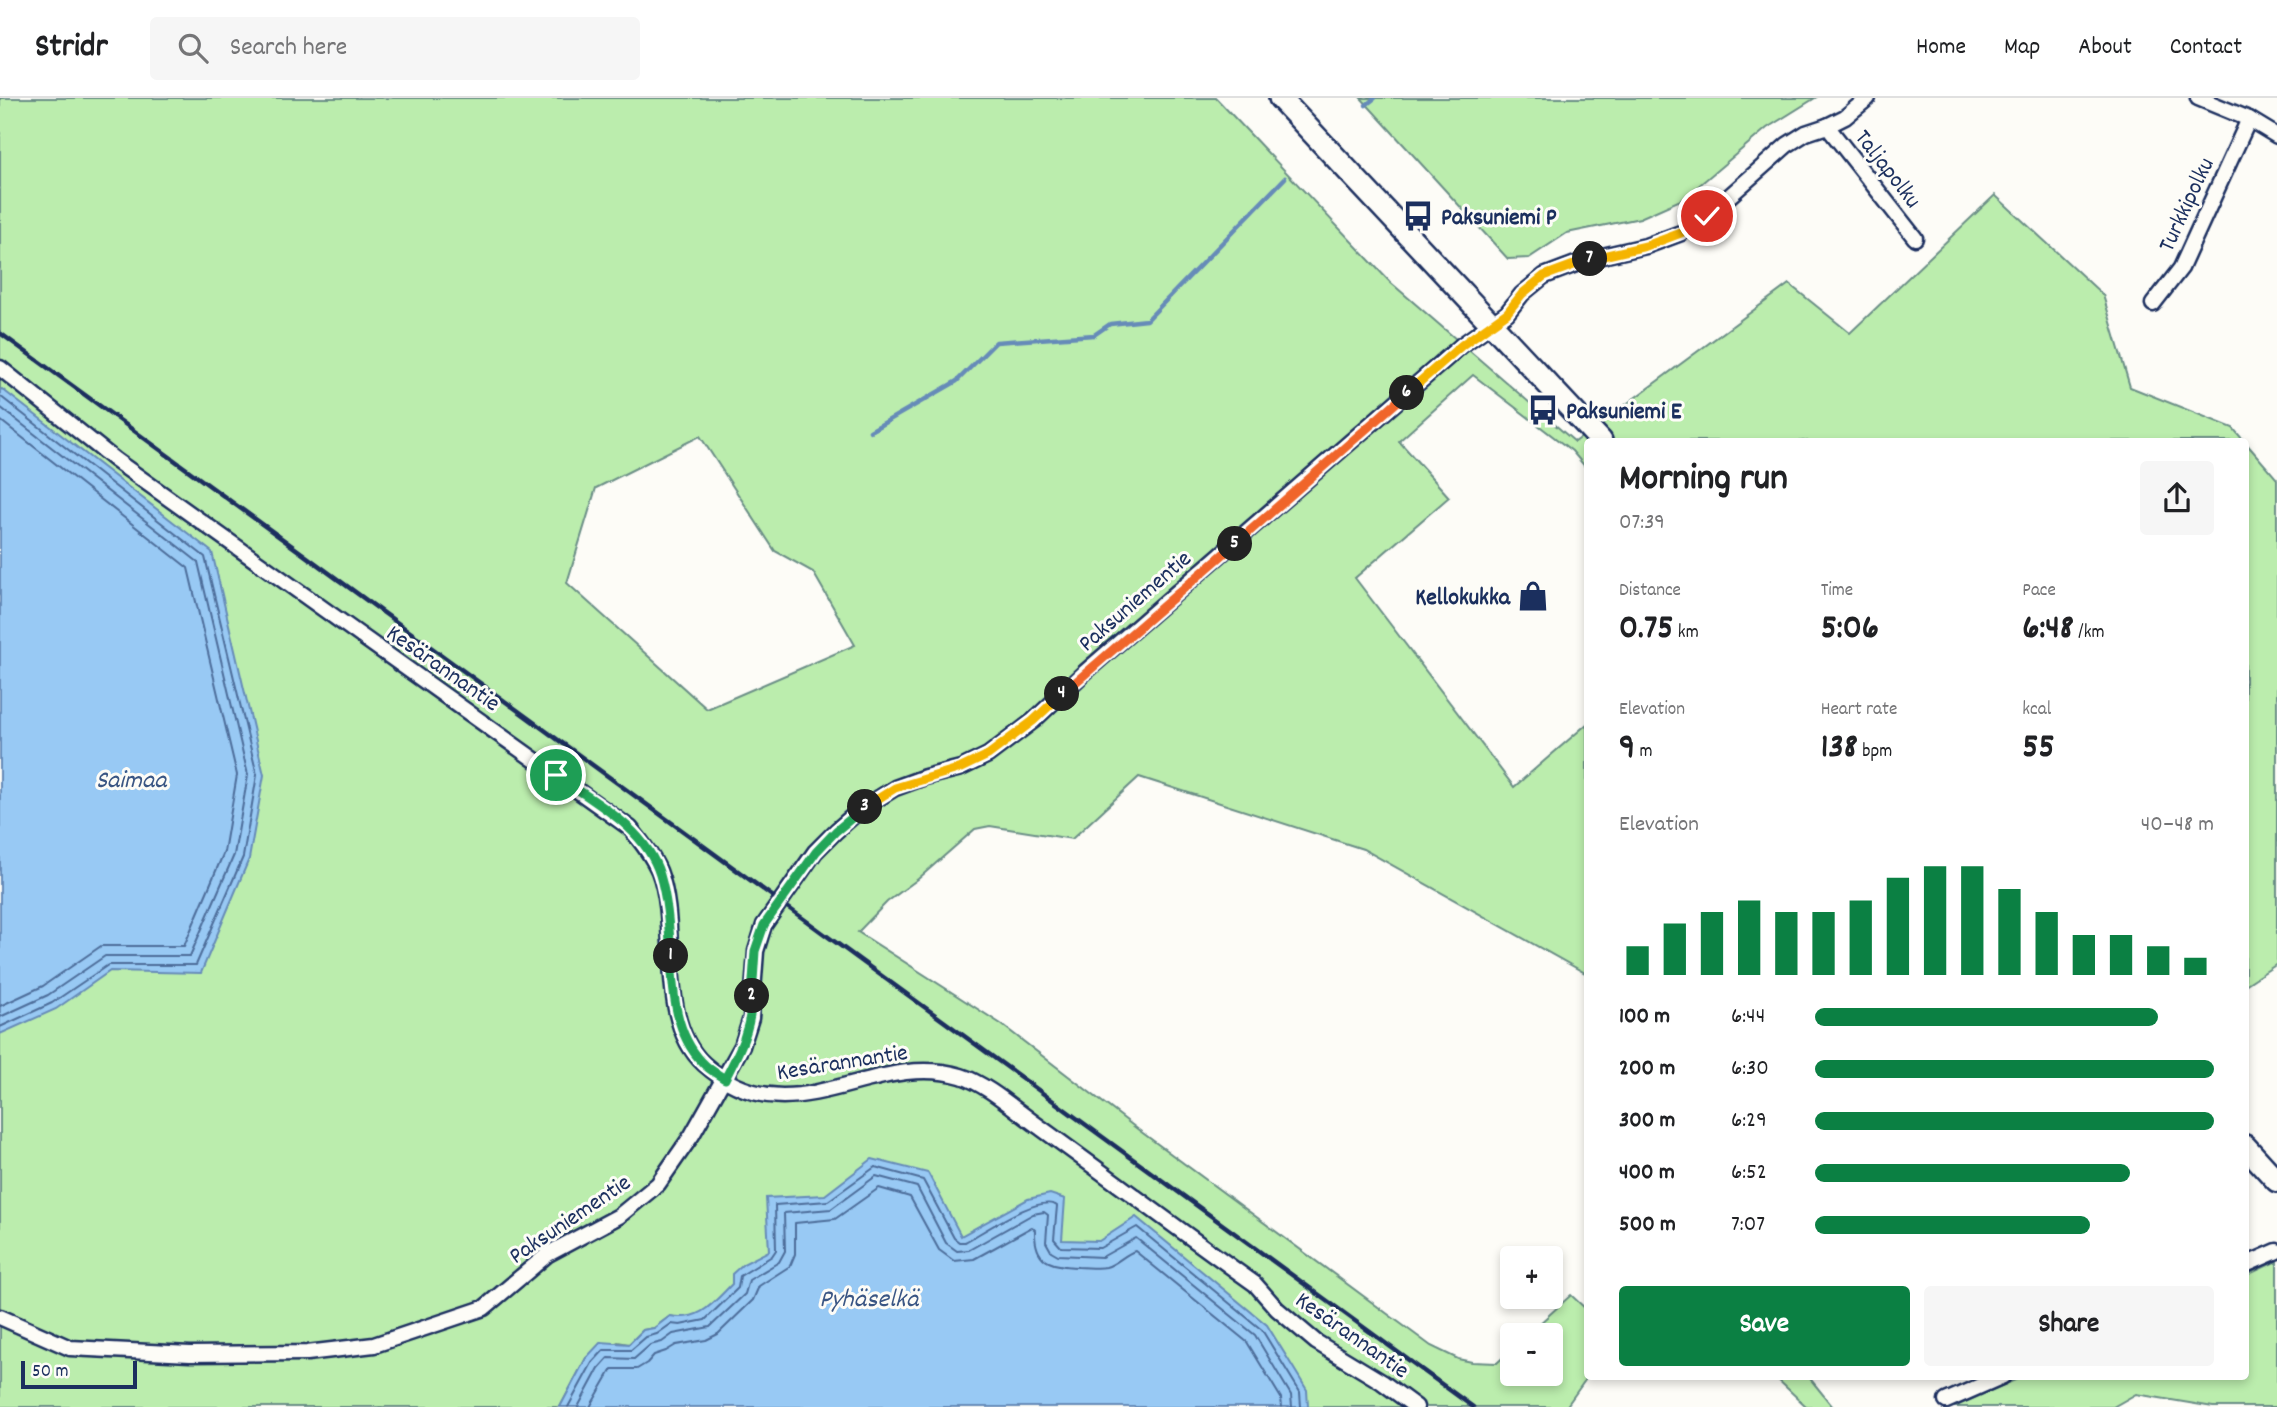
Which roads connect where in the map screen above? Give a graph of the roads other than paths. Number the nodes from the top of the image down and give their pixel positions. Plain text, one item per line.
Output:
1 (1280, 98) edge
2 (1868, 98) edge
3 (2198, 98) edge
4 (2249, 119) junction
5 (1827, 126) junction
6 (2277, 136) edge
7 (1915, 238) dead end
8 (2153, 304) dead end
9 (1490, 323) junction
10 (0, 368) edge
11 (1598, 438) edge
12 (725, 1079) junction
13 (2249, 1150) edge
14 (2277, 1181) edge
15 (2277, 1251) edge
16 (2249, 1263) edge
17 (0, 1317) edge
18 (1994, 1380) edge
19 (1946, 1401) dead end
20 (1416, 1407) edge

1 - 9 main road
2 - 5 street, Paksuniementie
3 - 4 street
4 - 6 street
4 - 8 street, Turkkipolku
5 - 7 street, Taljapolku
5 - 9 street, Paksuniementie
9 - 11 main road
9 - 12 street, Paksuniementie
10 - 12 street, Kesärannantie
12 - 17 street, Paksuniementie
12 - 20 street, Kesärannantie
13 - 14 main road
15 - 16 street
18 - 19 street

